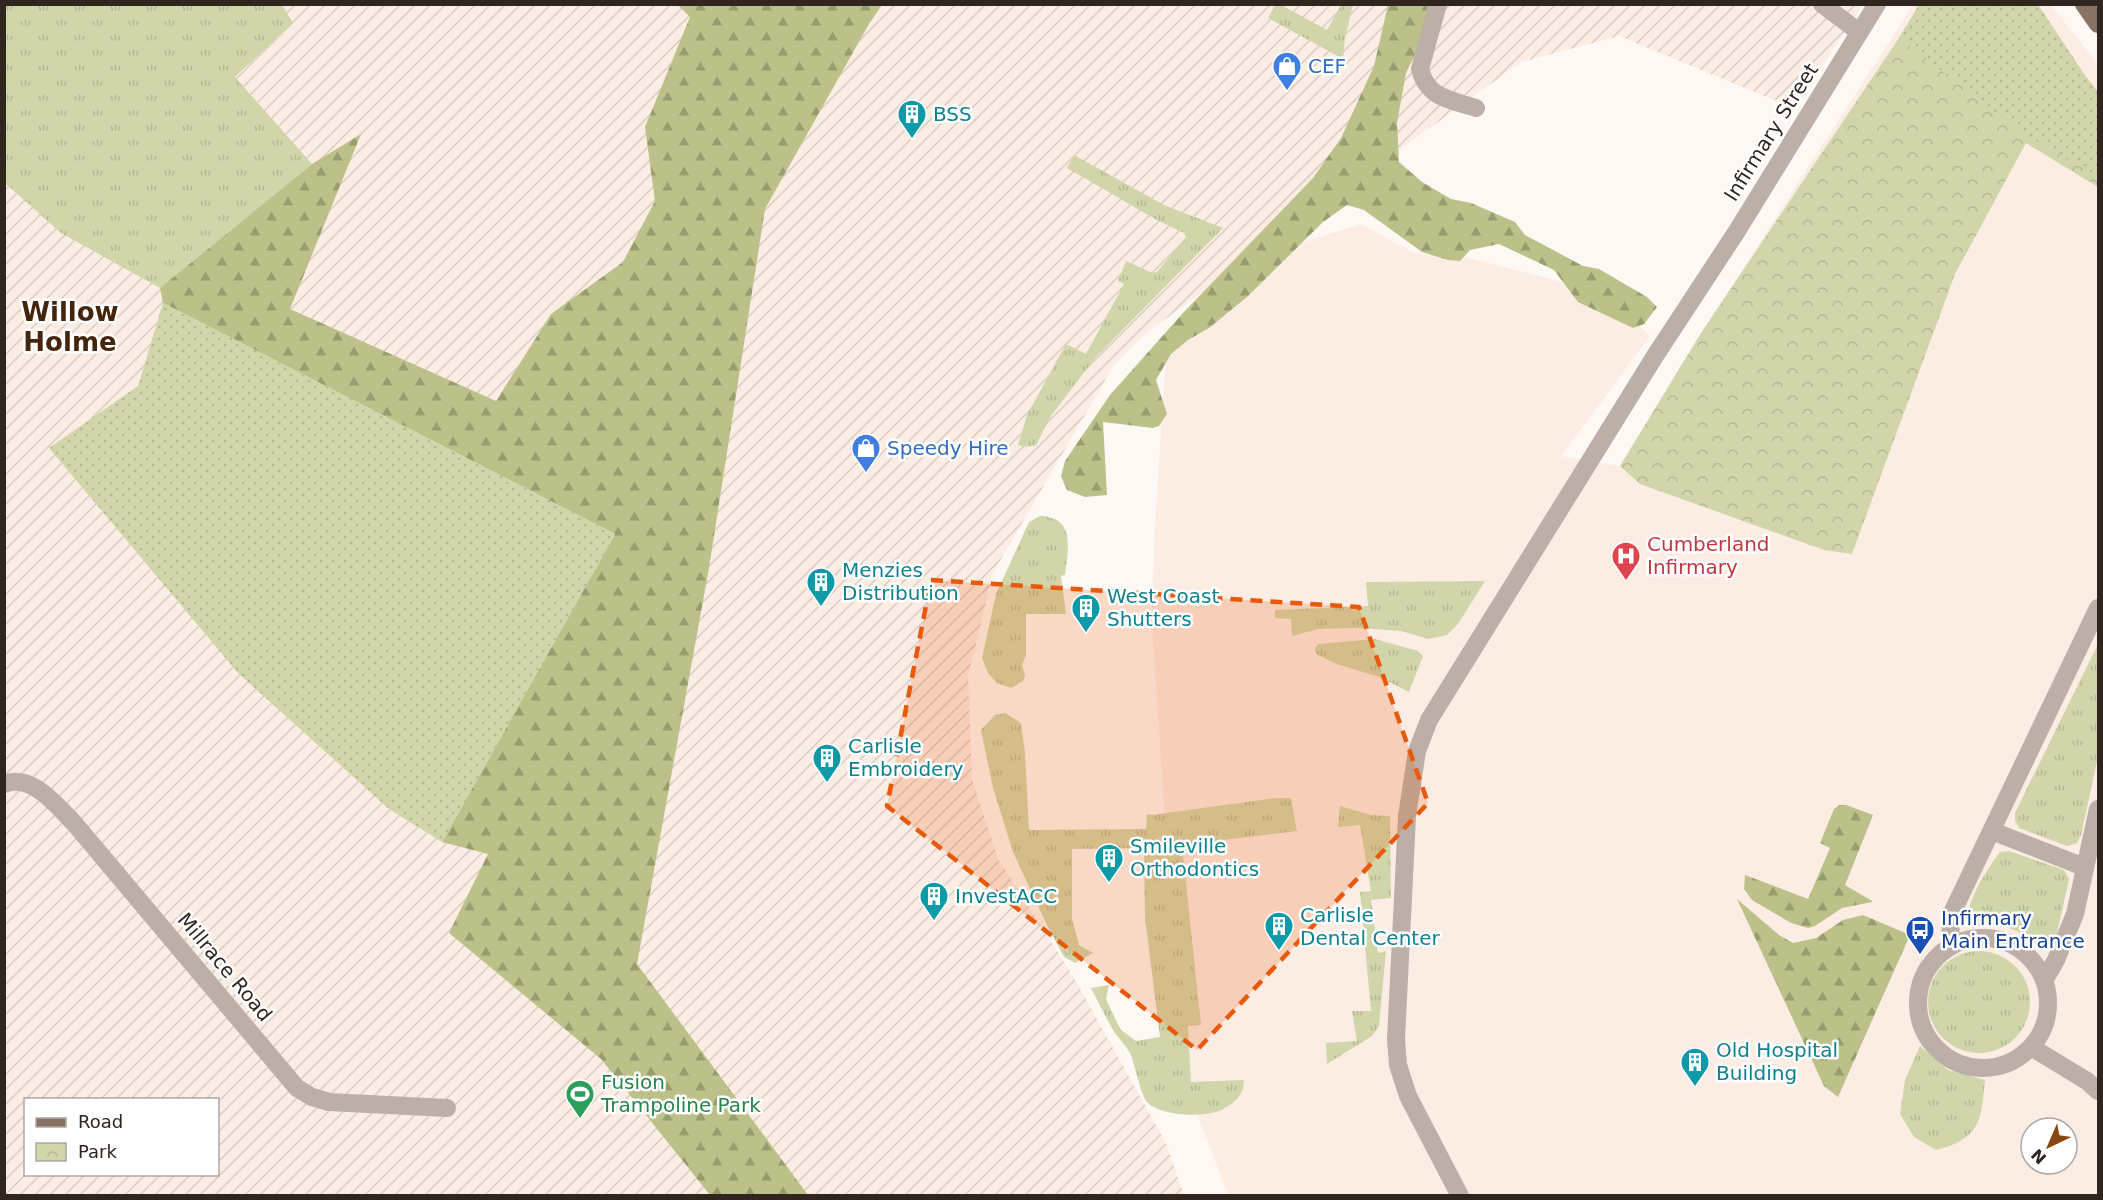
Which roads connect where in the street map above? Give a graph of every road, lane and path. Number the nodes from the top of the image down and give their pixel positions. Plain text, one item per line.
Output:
1 (1438, 4) edge
2 (1822, 4) edge
3 (1877, 4) edge
4 (1858, 32) junction
5 (1476, 108) dead end
6 (2098, 608) edge
7 (4, 784) edge
8 (2098, 809) edge
9 (1992, 831) junction
10 (2084, 867) junction
11 (1950, 947) junction
12 (2044, 981) junction
13 (2031, 1047) junction
14 (2098, 1091) edge
15 (447, 1108) dead end
16 (1460, 1196) edge

1 - 5 street
2 - 4 street
3 - 4 street, Infirmary Street
4 - 16 street, Infirmary Street
6 - 9 street
7 - 15 street, Millrace Road
8 - 10 street
9 - 10 street
9 - 11 street
10 - 12 street
11 - 12 street
11 - 13 street
12 - 13 street
13 - 14 street

